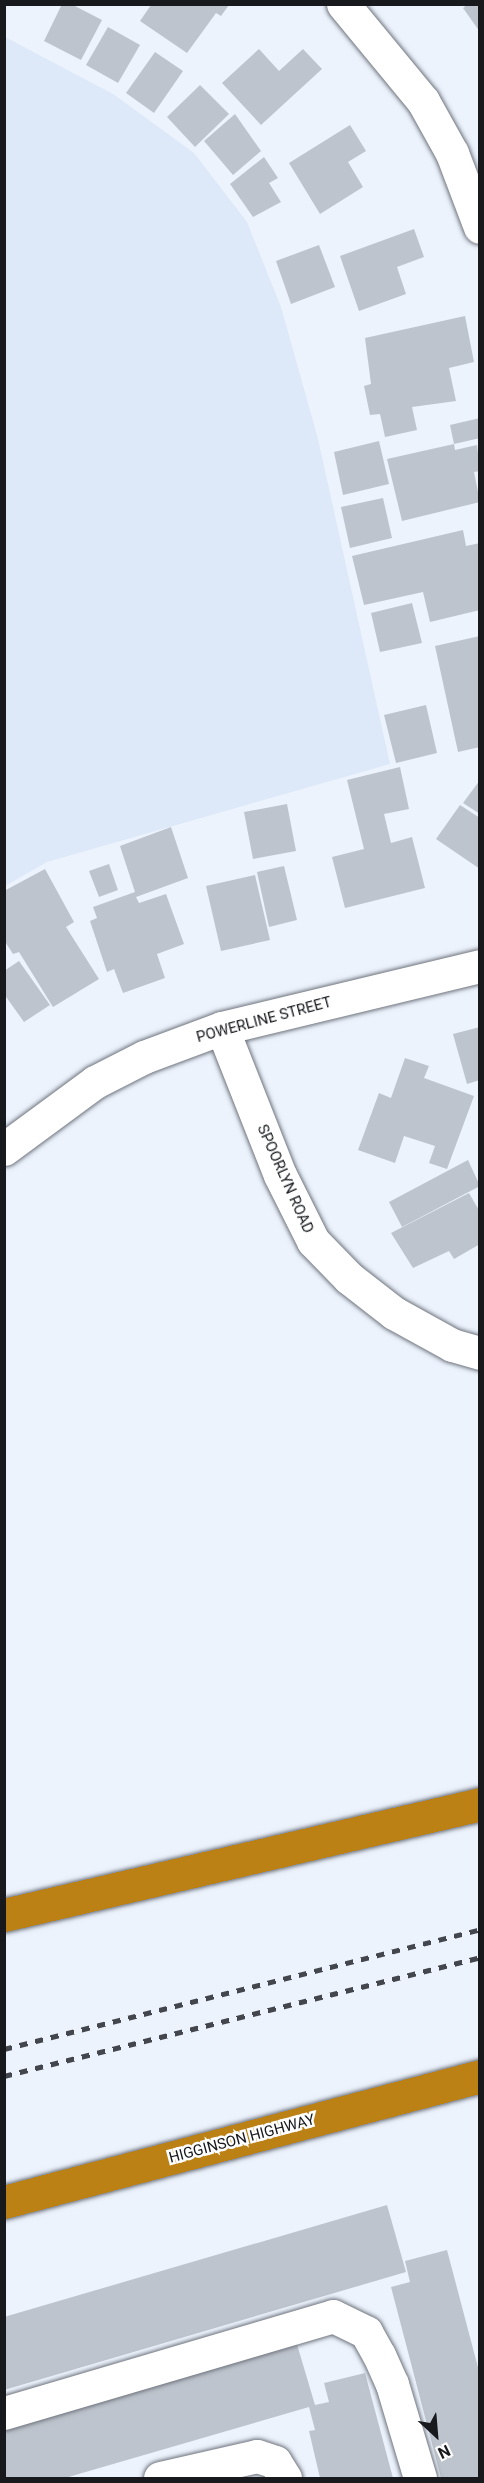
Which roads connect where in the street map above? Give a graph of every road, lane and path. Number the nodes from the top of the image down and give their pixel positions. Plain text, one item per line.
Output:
1 (343, 4) edge
2 (480, 227) edge
3 (480, 966) edge
4 (222, 1028) junction
5 (4, 1149) edge
6 (480, 1353) edge
7 (480, 1804) edge
8 (4, 1915) edge
9 (480, 2076) edge
10 (4, 2202) edge
11 (4, 2413) edge
12 (181, 2476) edge
13 (285, 2478) edge
14 (420, 2478) edge

1 - 2 street
3 - 4 street, POWERLINE STREET
4 - 5 street, POWERLINE STREET
4 - 6 street, SPOORLYN ROAD
7 - 8 highway
9 - 10 highway, HIGGINSON HIGHWAY
11 - 14 street
12 - 13 street

